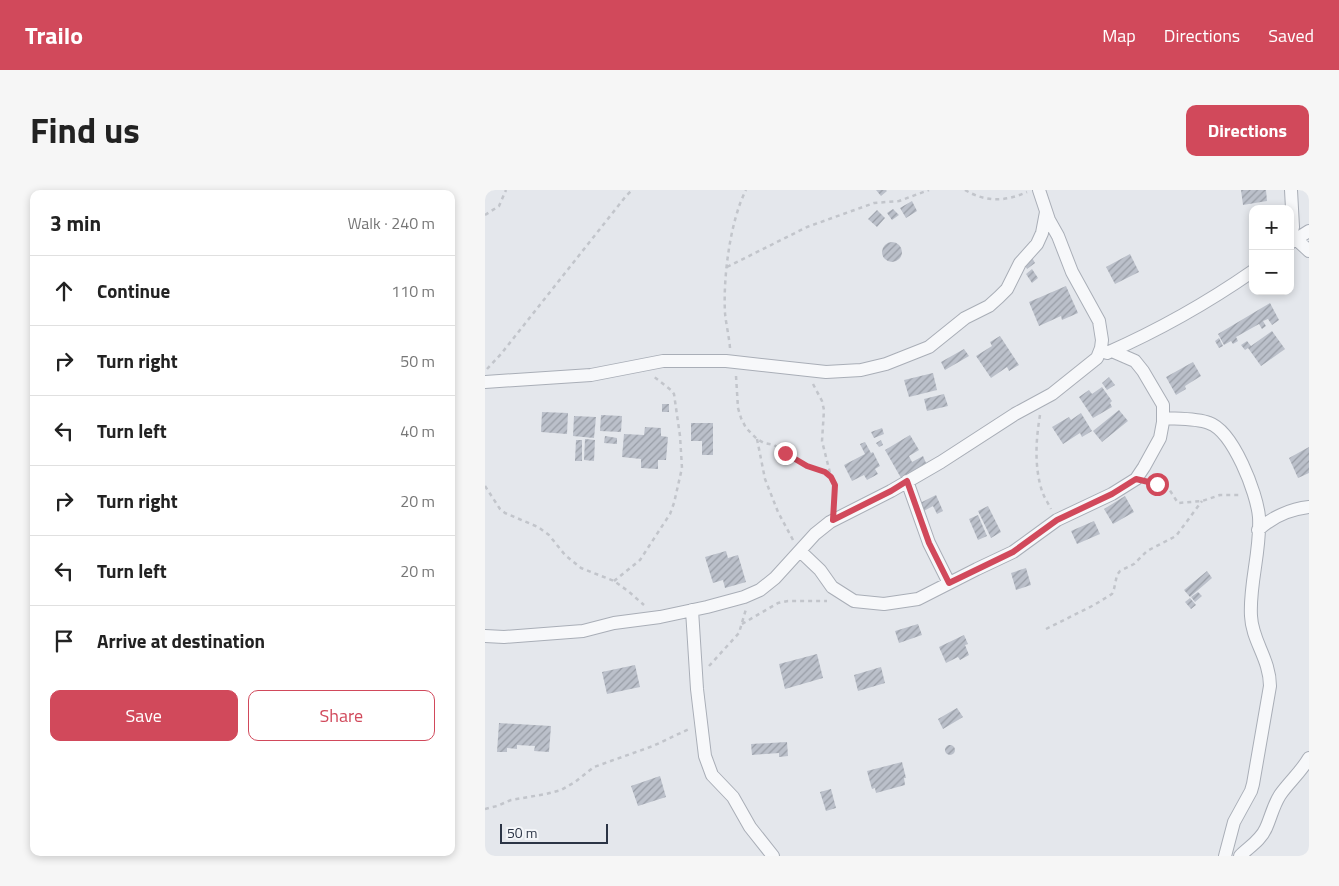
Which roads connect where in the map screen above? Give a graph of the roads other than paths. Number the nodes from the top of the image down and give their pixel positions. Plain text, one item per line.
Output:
1 (1039, 190) edge
2 (1291, 190) edge
3 (1292, 205) edge
4 (1046, 212) junction
5 (1309, 230) edge
6 (1294, 239) edge
7 (1294, 241) edge
8 (1309, 251) edge
9 (1249, 274) edge
10 (1113, 351) junction
11 (1097, 358) junction
12 (485, 382) edge
13 (1163, 418) junction
14 (907, 481) junction
15 (1309, 506) edge
16 (1258, 530) junction
17 (800, 551) junction
18 (949, 583) junction
19 (692, 610) junction
20 (485, 636) edge
21 (1309, 758) edge
22 (773, 856) edge
23 (1225, 856) edge
24 (1240, 856) edge

1 - 4 street
2 - 3 street
4 - 11 street
4 - 12 street
5 - 6 street
7 - 8 street
9 - 10 street
10 - 11 street
10 - 13 street
11 - 14 street
13 - 16 street
13 - 18 street
14 - 17 street
14 - 18 street
15 - 16 street
16 - 23 street
17 - 18 street
17 - 19 street
19 - 20 street
19 - 22 street
21 - 24 street

